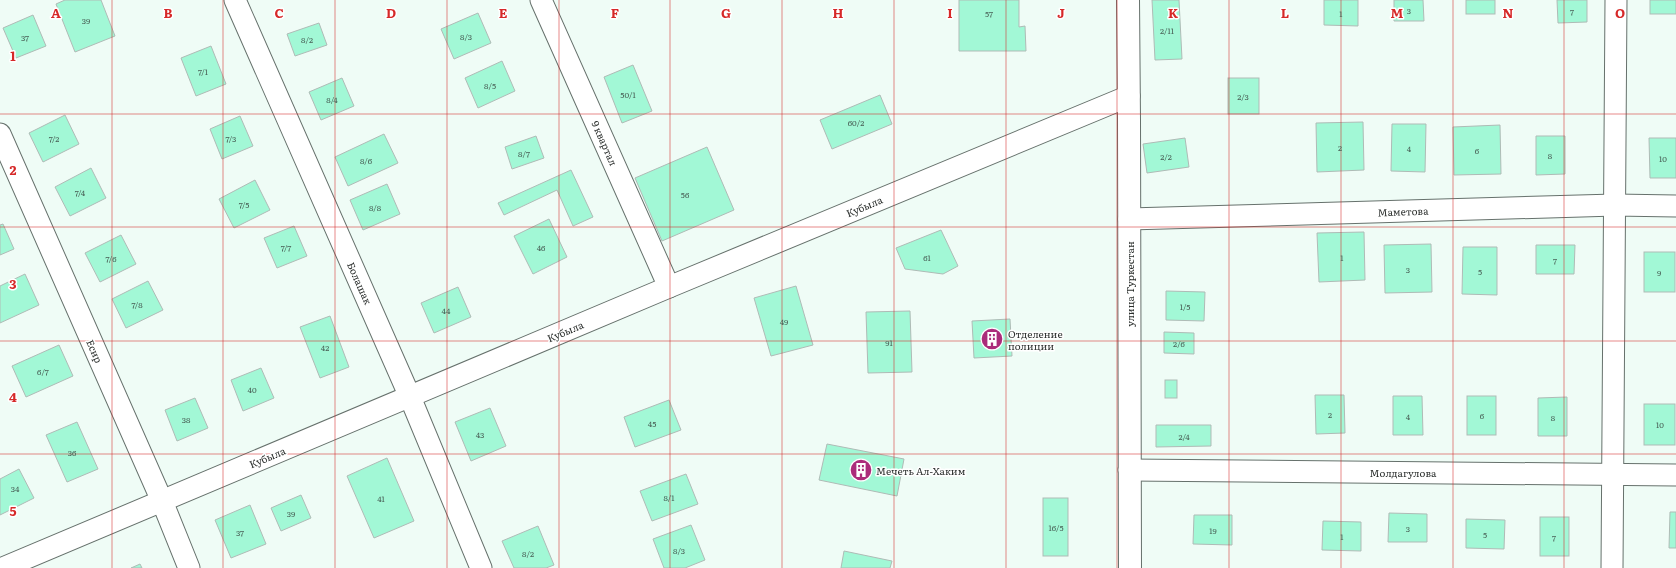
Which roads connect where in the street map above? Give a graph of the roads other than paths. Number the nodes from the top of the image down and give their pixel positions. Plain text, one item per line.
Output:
1 (235, 0) edge
2 (541, 0) edge
3 (1128, 0) edge
4 (1616, 0) edge
5 (1129, 96) junction
6 (0, 134) edge
7 (1615, 205) junction
8 (1676, 206) edge
9 (1129, 219) junction
10 (669, 287) junction
11 (410, 397) junction
12 (1129, 470) junction
13 (1613, 474) junction
14 (1676, 475) edge
15 (162, 501) junction
16 (3, 568) edge
17 (189, 568) edge
18 (481, 568) edge
19 (1130, 568) edge
20 (1612, 568) edge

1 - 11 street, Болашак
2 - 10 street, 9 квартал
3 - 5 street, улица Туркестан
4 - 7 street
5 - 9 street, улица Туркестан
5 - 10 street, Кубыла
6 - 15 street, Есир
7 - 8 street, Маметова
7 - 9 street, Маметова
7 - 13 street
9 - 12 street, улица Туркестан
10 - 11 street, Кубыла
11 - 15 street, Кубыла
11 - 18 street, Болашак
12 - 13 street, Молдагулова
12 - 19 street, улица Туркестан
13 - 14 street, Молдагулова
13 - 20 street
15 - 16 street, Кубыла
15 - 17 street, Есир

